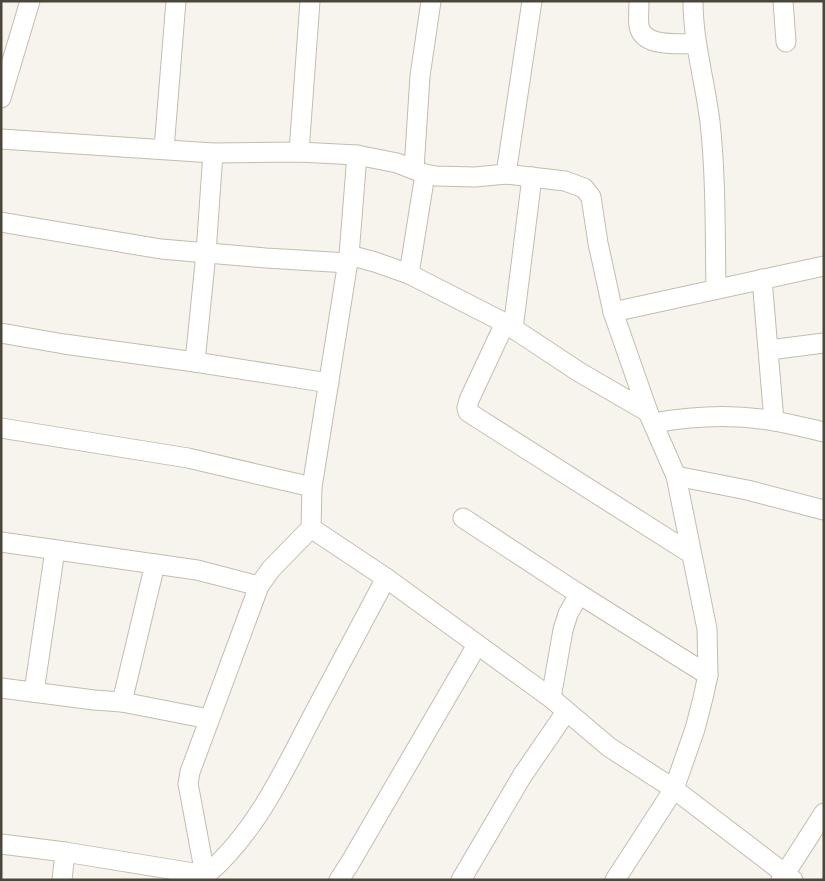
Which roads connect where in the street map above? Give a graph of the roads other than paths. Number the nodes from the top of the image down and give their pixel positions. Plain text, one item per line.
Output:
1 (30, 1) edge
2 (176, 1) edge
3 (310, 1) edge
4 (431, 1) edge
5 (532, 1) edge
6 (640, 1) edge
7 (693, 1) edge
8 (783, 1) edge
9 (786, 42) dead end
10 (696, 44) junction
11 (1, 98) edge
12 (1, 139) edge
13 (164, 149) junction
14 (299, 152) junction
15 (213, 153) junction
16 (357, 155) junction
17 (420, 172) junction
18 (506, 174) junction
19 (532, 177) junction
20 (1, 222) edge
21 (206, 253) junction
22 (348, 259) junction
23 (824, 266) edge
24 (409, 274) junction
25 (762, 279) junction
26 (716, 289) junction
27 (613, 312) junction
28 (509, 326) junction
29 (1, 333) edge
30 (824, 343) edge
31 (769, 350) junction
32 (195, 362) junction
33 (329, 383) junction
34 (651, 417) junction
35 (774, 421) junction
36 (1, 428) edge
37 (824, 432) edge
38 (676, 476) junction
39 (312, 487) junction
40 (824, 510) edge
41 (463, 518) dead end
42 (311, 528) junction
43 (1, 542) edge
44 (55, 550) junction
45 (690, 553) junction
46 (156, 564) junction
47 (386, 578) junction
48 (259, 586) junction
49 (579, 594) junction
50 (477, 645) junction
51 (708, 674) junction
52 (1, 688) edge
53 (34, 692) junction
54 (551, 698) junction
55 (122, 702) junction
56 (566, 712) junction
57 (209, 719) junction
58 (674, 789) junction
59 (824, 813) edge
60 (1, 844) edge
61 (65, 852) junction
62 (206, 877) edge
63 (787, 878) edge
64 (62, 880) edge
65 (339, 880) edge
66 (462, 880) edge
67 (615, 880) edge

1 - 11 street
2 - 13 street
3 - 14 street
4 - 17 street
5 - 18 street
6 - 10 street
7 - 10 street
8 - 9 street
10 - 26 street
12 - 13 street
13 - 15 street
14 - 15 street
14 - 16 street
15 - 21 street
16 - 17 street
16 - 22 street
17 - 18 street
17 - 24 street
18 - 19 street
19 - 27 street
19 - 28 street
20 - 21 street
21 - 22 street
21 - 32 street
22 - 24 street
22 - 33 street
23 - 25 street
24 - 28 street
25 - 26 street
25 - 31 street
26 - 27 street
27 - 34 street
28 - 34 street
28 - 45 street
29 - 32 street
30 - 31 street
31 - 35 street
32 - 33 street
33 - 39 street
34 - 35 street
34 - 38 street
35 - 37 street
36 - 39 street
38 - 40 street
38 - 45 street
39 - 42 street
41 - 49 street
42 - 47 street
42 - 48 street
43 - 44 street
44 - 46 street
44 - 53 street
45 - 51 street
46 - 48 street
46 - 55 street
47 - 50 street
47 - 62 street
48 - 57 street
49 - 51 street
49 - 54 street
50 - 54 street
50 - 65 street
51 - 58 street
52 - 53 street
53 - 55 street
54 - 56 street
55 - 57 street
56 - 58 street
56 - 66 street
57 - 62 street
58 - 63 street
58 - 67 street
59 - 63 street
60 - 61 street
61 - 62 street
61 - 64 street

